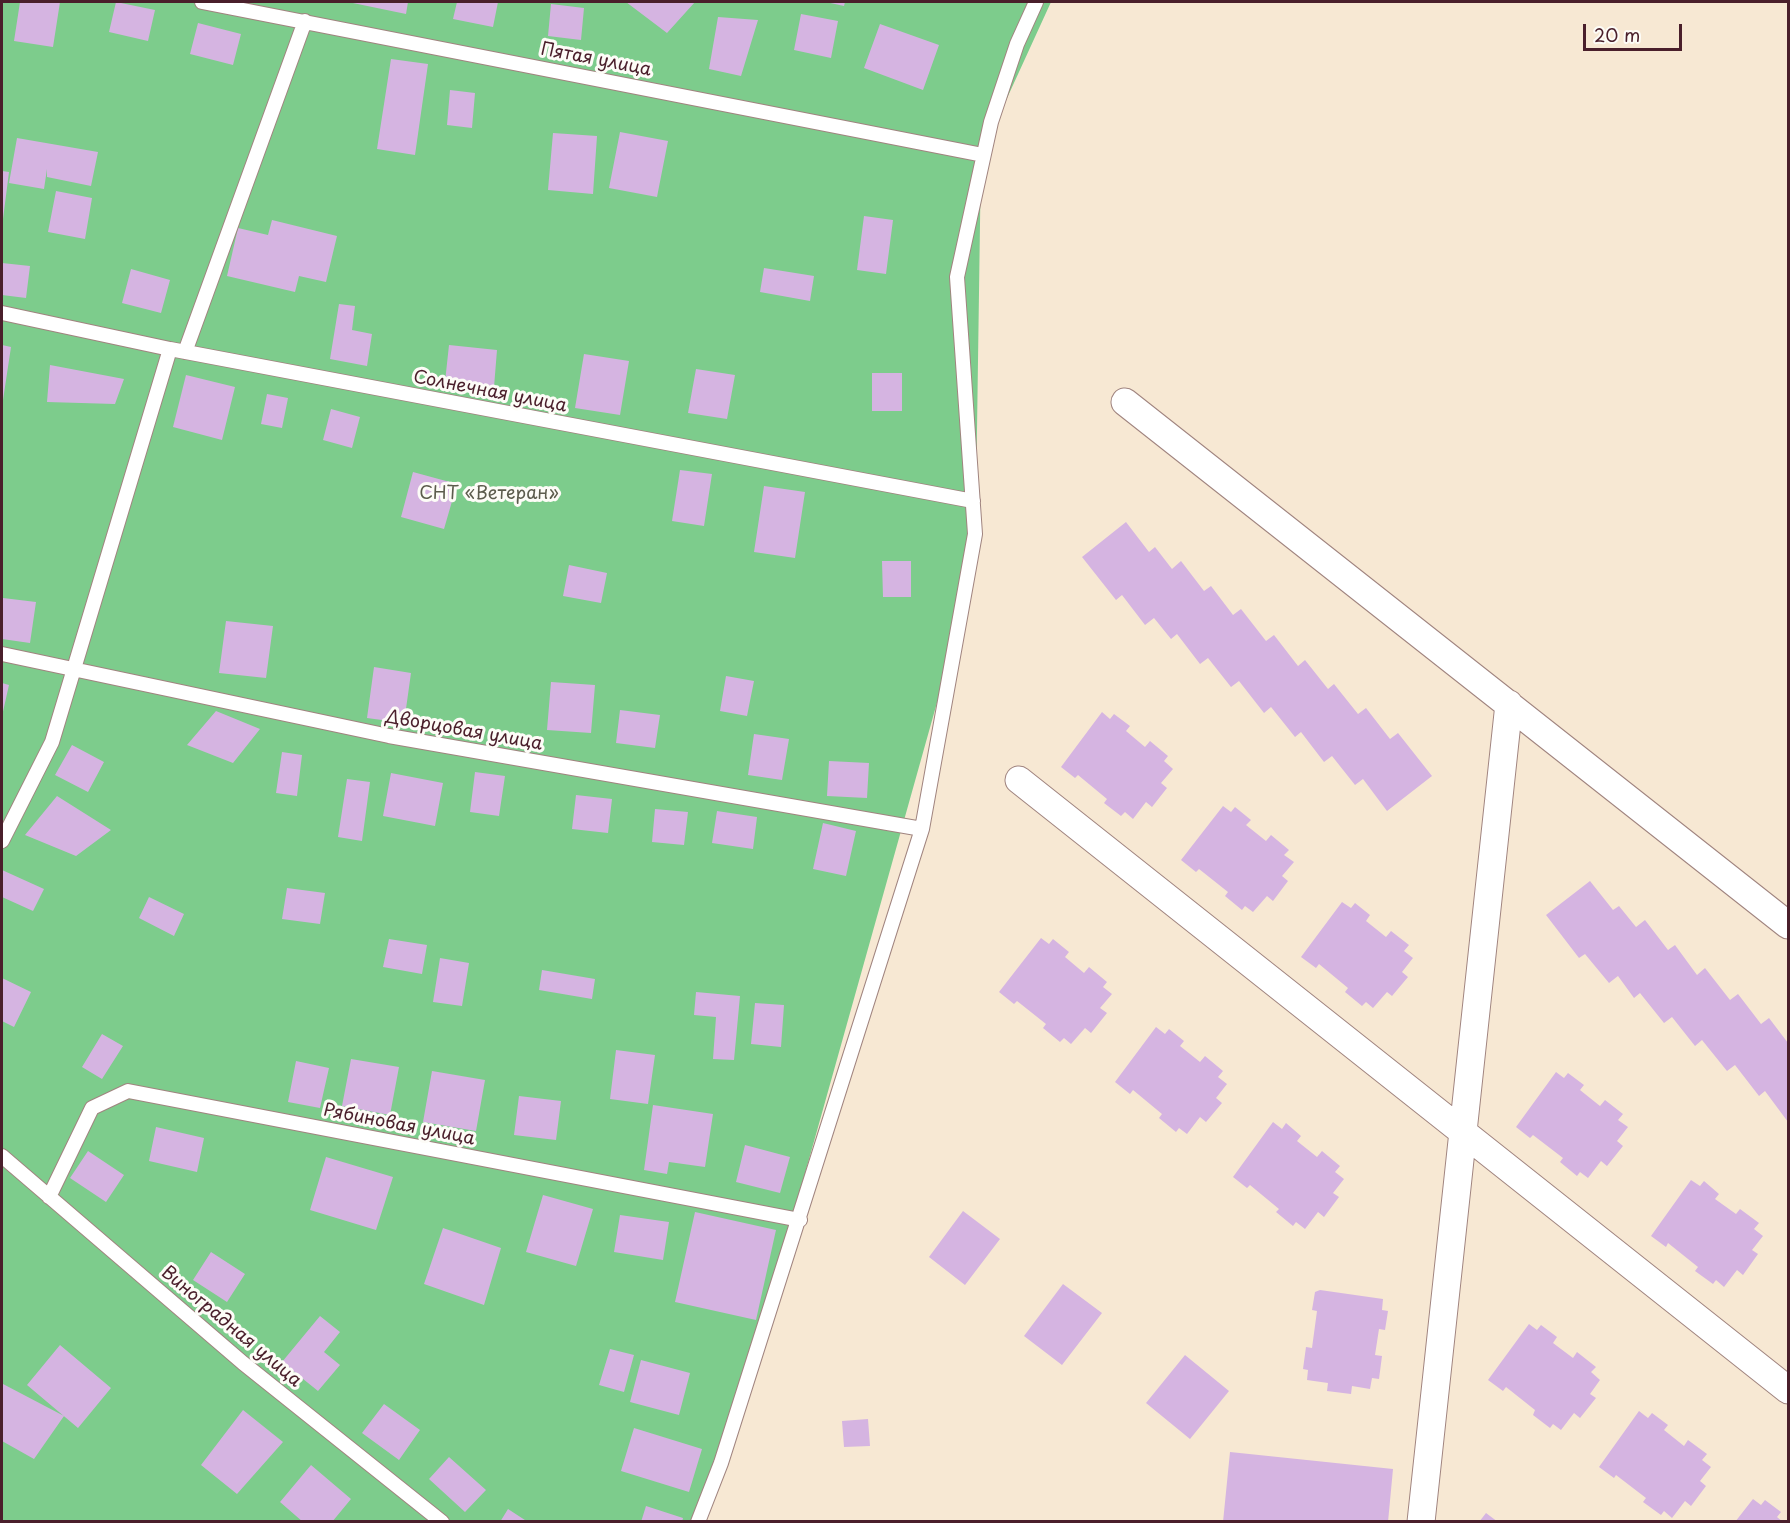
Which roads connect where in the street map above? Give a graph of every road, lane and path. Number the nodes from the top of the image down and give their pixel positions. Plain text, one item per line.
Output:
1 (202, 2) edge
2 (1036, 2) edge
3 (305, 21) junction
4 (983, 155) junction
5 (2, 313) edge
6 (170, 349) junction
7 (185, 352) junction
8 (1125, 402) dead end
9 (973, 501) junction
10 (2, 654) edge
11 (76, 668) junction
12 (1509, 704) junction
13 (1019, 780) dead end
14 (922, 829) junction
15 (2, 841) edge
16 (1788, 925) edge
17 (1462, 1134) junction
18 (2, 1156) edge
19 (49, 1197) junction
20 (800, 1220) junction
21 (1788, 1390) edge
22 (442, 1521) edge
23 (698, 1521) edge
24 (1421, 1521) edge

1 - 3 lane, Пятая улица
2 - 4 lane
3 - 4 lane, Пятая улица
3 - 7 lane
4 - 9 lane
5 - 6 lane, Солнечная улица
6 - 7 lane, Солнечная улица
6 - 11 lane
7 - 9 lane, Солнечная улица
8 - 12 street
9 - 14 lane
10 - 11 lane, Дворцовая улица
11 - 14 lane, Дворцовая улица
11 - 15 lane
12 - 16 street
12 - 17 street
13 - 17 street
14 - 20 lane
17 - 21 street
17 - 24 street
18 - 19 lane, Виноградная улица
19 - 20 lane, Рябиновая улица
19 - 22 lane, Виноградная улица
20 - 23 lane

